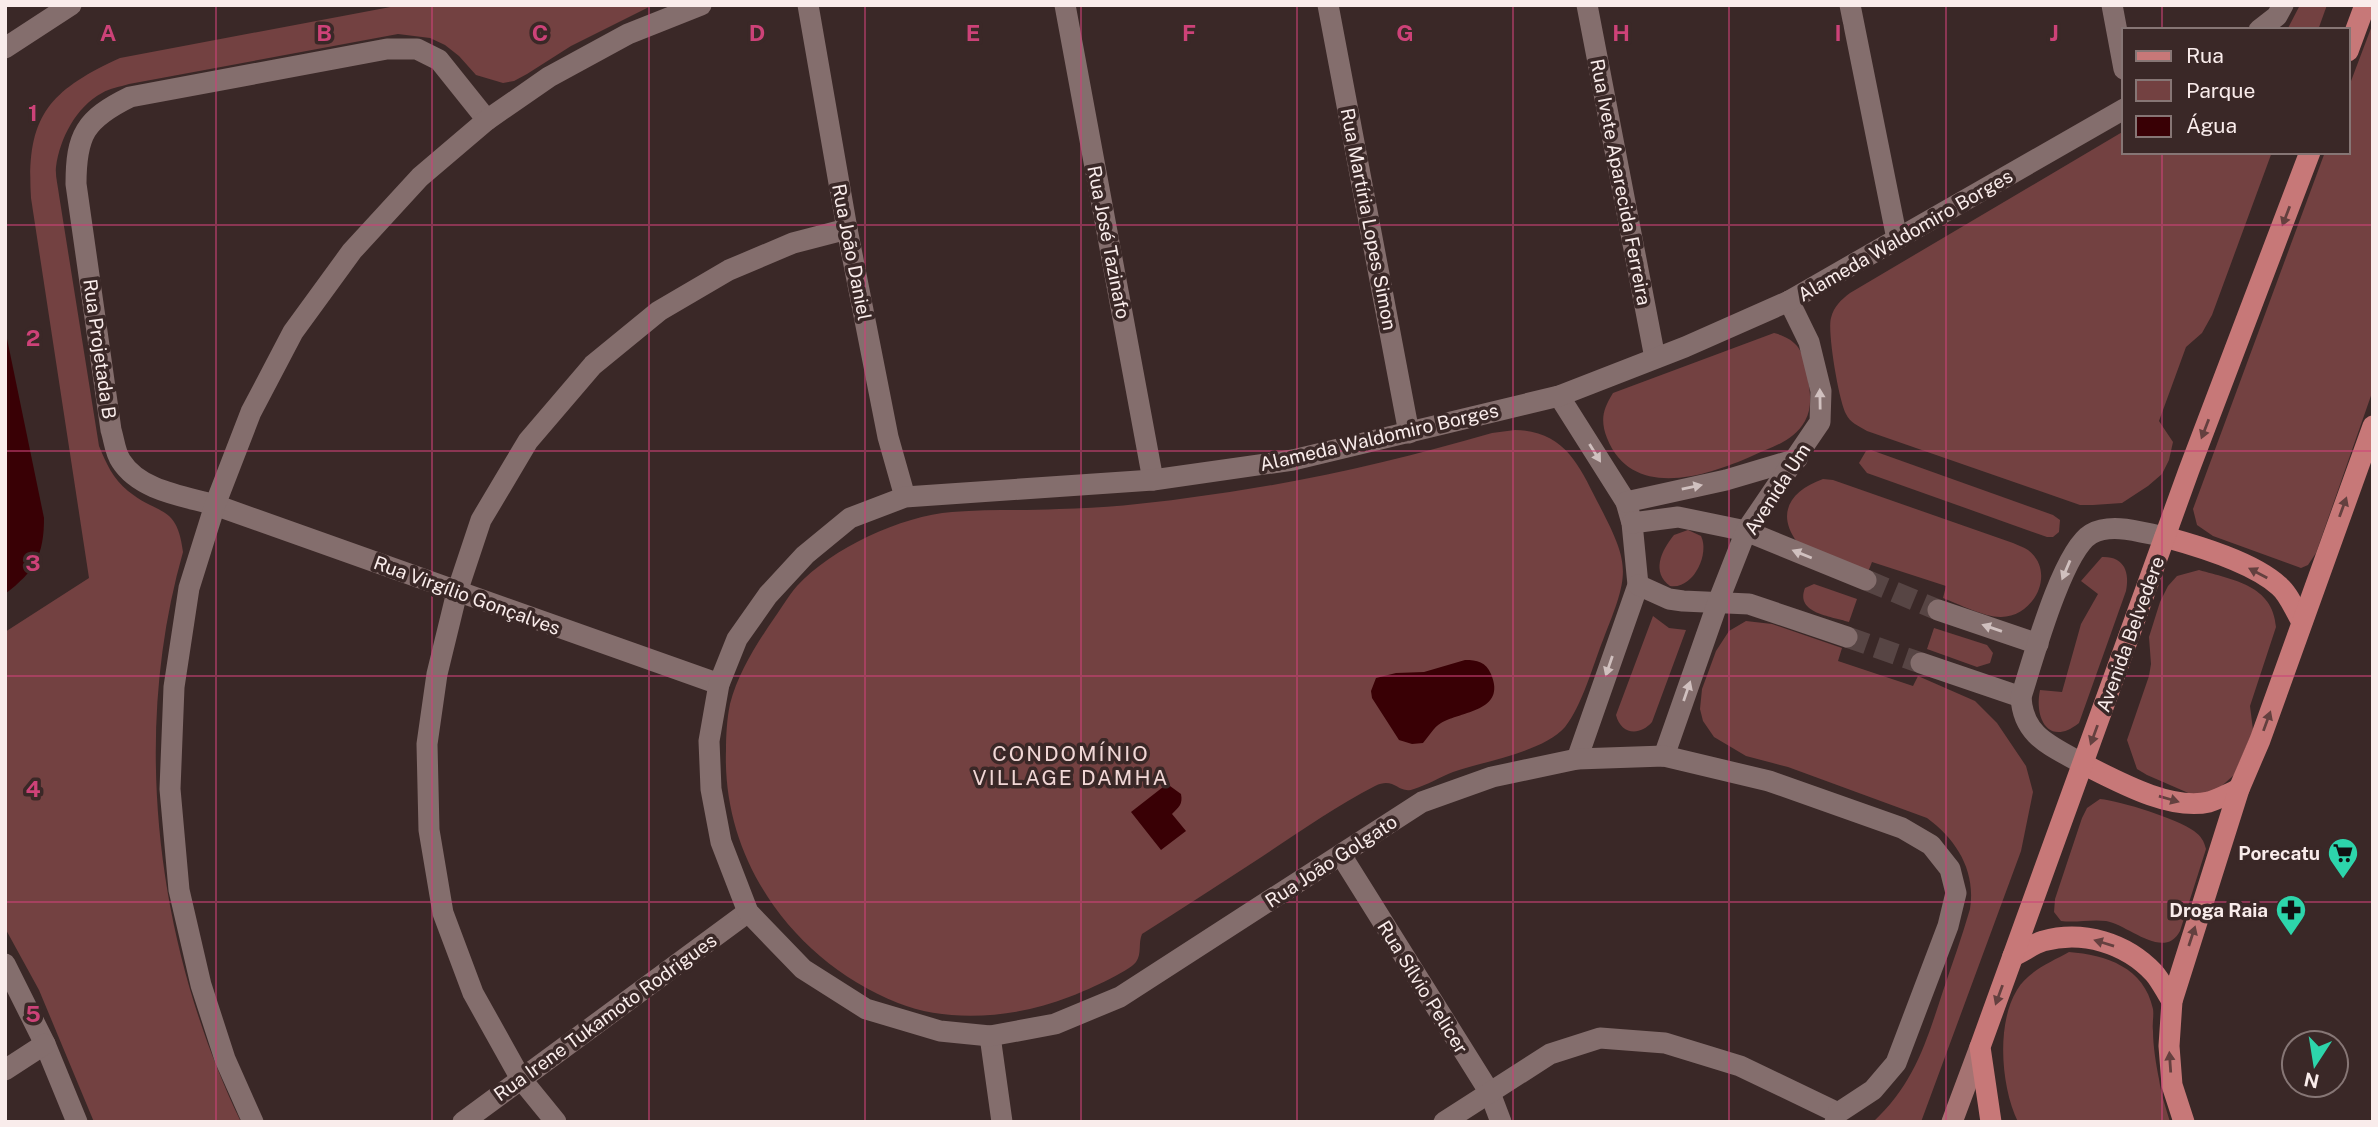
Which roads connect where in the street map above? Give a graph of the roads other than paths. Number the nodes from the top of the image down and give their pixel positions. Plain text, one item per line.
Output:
1 (71, 5) edge
2 (701, 5) edge
3 (808, 5) edge
4 (1065, 5) edge
5 (1328, 5) edge
6 (1587, 5) edge
7 (1850, 5) edge
8 (2112, 5) edge
9 (2365, 5) edge
10 (2280, 10) edge
11 (2261, 28) edge
12 (2350, 46) edge
13 (5, 48) edge
14 (2122, 58) edge
15 (2122, 110) edge
16 (486, 120) junction
17 (2309, 154) edge
18 (847, 229) junction
19 (1897, 239) junction
20 (1789, 301) junction
21 (1655, 358) junction
22 (1559, 396) junction
23 (2373, 426) edge
24 (1409, 433) junction
25 (1797, 459) junction
26 (1153, 480) junction
27 (905, 497) junction
28 (1626, 502) junction
29 (215, 505) junction
30 (1632, 523) junction
31 (1746, 531) junction
32 (2165, 537) junction
33 (1866, 580) tunnel mouth
34 (1638, 584) junction
35 (457, 592) junction
36 (1718, 602) junction
37 (1938, 610) tunnel mouth
38 (2302, 622) junction
39 (1847, 637) tunnel mouth
40 (2038, 644) junction
41 (1921, 663) tunnel mouth
42 (719, 684) junction
43 (2021, 697) junction
44 (1664, 756) junction
45 (1577, 759) junction
46 (2083, 764) junction
47 (2239, 789) junction
48 (1341, 855) junction
49 (748, 912) junction
50 (2013, 957) junction
51 (5, 964) edge
52 (2172, 1001) junction
53 (990, 1035) junction
54 (45, 1044) junction
55 (1980, 1047) junction
56 (5, 1070) edge
57 (521, 1079) junction
58 (1490, 1093) junction
59 (1837, 1117) edge
60 (77, 1122) edge
61 (253, 1122) edge
62 (463, 1122) edge
63 (556, 1122) edge
64 (1002, 1122) edge
65 (1444, 1122) edge
66 (1501, 1122) edge
67 (1952, 1122) edge
68 (1991, 1122) edge
69 (2184, 1122) edge

1 - 13 street
2 - 16 street
3 - 18 street, Rua João Daniel
4 - 26 street, Rua José Tazinafo
5 - 24 street, Rua Martíria Lopes Simon
6 - 21 street, Rua Ivete Aparecida Ferreira
7 - 19 street
8 - 14 street
9 - 12 main road
10 - 11 street
15 - 19 street, Alameda Waldomiro Borges
16 - 29 street
16 - 29 street, Rua Projetada B
17 -> 32 main road, Avenida Belvedere
18 - 27 street, Rua João Daniel
18 - 35 street
19 - 20 street, Alameda Waldomiro Borges
20 - 21 street, Alameda Waldomiro Borges
25 -> 20 street, Avenida Um
21 - 22 street, Alameda Waldomiro Borges
22 - 24 street, Alameda Waldomiro Borges
22 -> 28 street
38 -> 23 main road
24 - 26 street, Alameda Waldomiro Borges
28 -> 25 street
25 - 31 street, Avenida Um
26 - 27 street, Alameda Waldomiro Borges
27 - 42 street, Alameda Waldomiro Borges
28 - 30 street
29 - 35 street, Rua Virgílio Gonçalves
29 - 61 street
30 - 31 street
30 - 34 street
33 -> 31 street
31 - 36 street, Avenida Um
38 -> 32 main road
32 -> 40 street
32 -> 46 main road, Avenida Belvedere
34 - 36 street
34 -> 45 street
35 - 42 street, Rua Virgílio Gonçalves
35 - 57 street
36 - 39 street
44 -> 36 street, Avenida Um
40 -> 37 street
47 -> 38 main road
40 - 43 street
41 - 43 street
42 - 49 street, Alameda Waldomiro Borges
43 - 46 street
44 - 45 street, Rua João Golgato
44 - 59 street, Rua João Golgato
45 - 48 street, Rua João Golgato
46 -> 47 main road
46 - 50 main road, Avenida Belvedere
52 -> 47 main road
48 - 53 street, Rua João Golgato
48 - 58 street, Rua Sílvio Pelicer
49 - 53 street, Rua João Golgato
49 - 57 street, Rua Irene Tukamoto Rodrigues
52 -> 50 main road
50 -> 55 main road, Avenida Belvedere
51 - 54 street
69 -> 52 main road
53 - 64 street
54 - 56 street
54 - 60 street
55 - 67 main road
55 - 68 main road, Avenida Belvedere
57 - 62 street, Rua Irene Tukamoto Rodrigues
57 - 63 street
58 - 59 street
58 - 65 street
58 - 66 street, Rua Sílvio Pelicer

